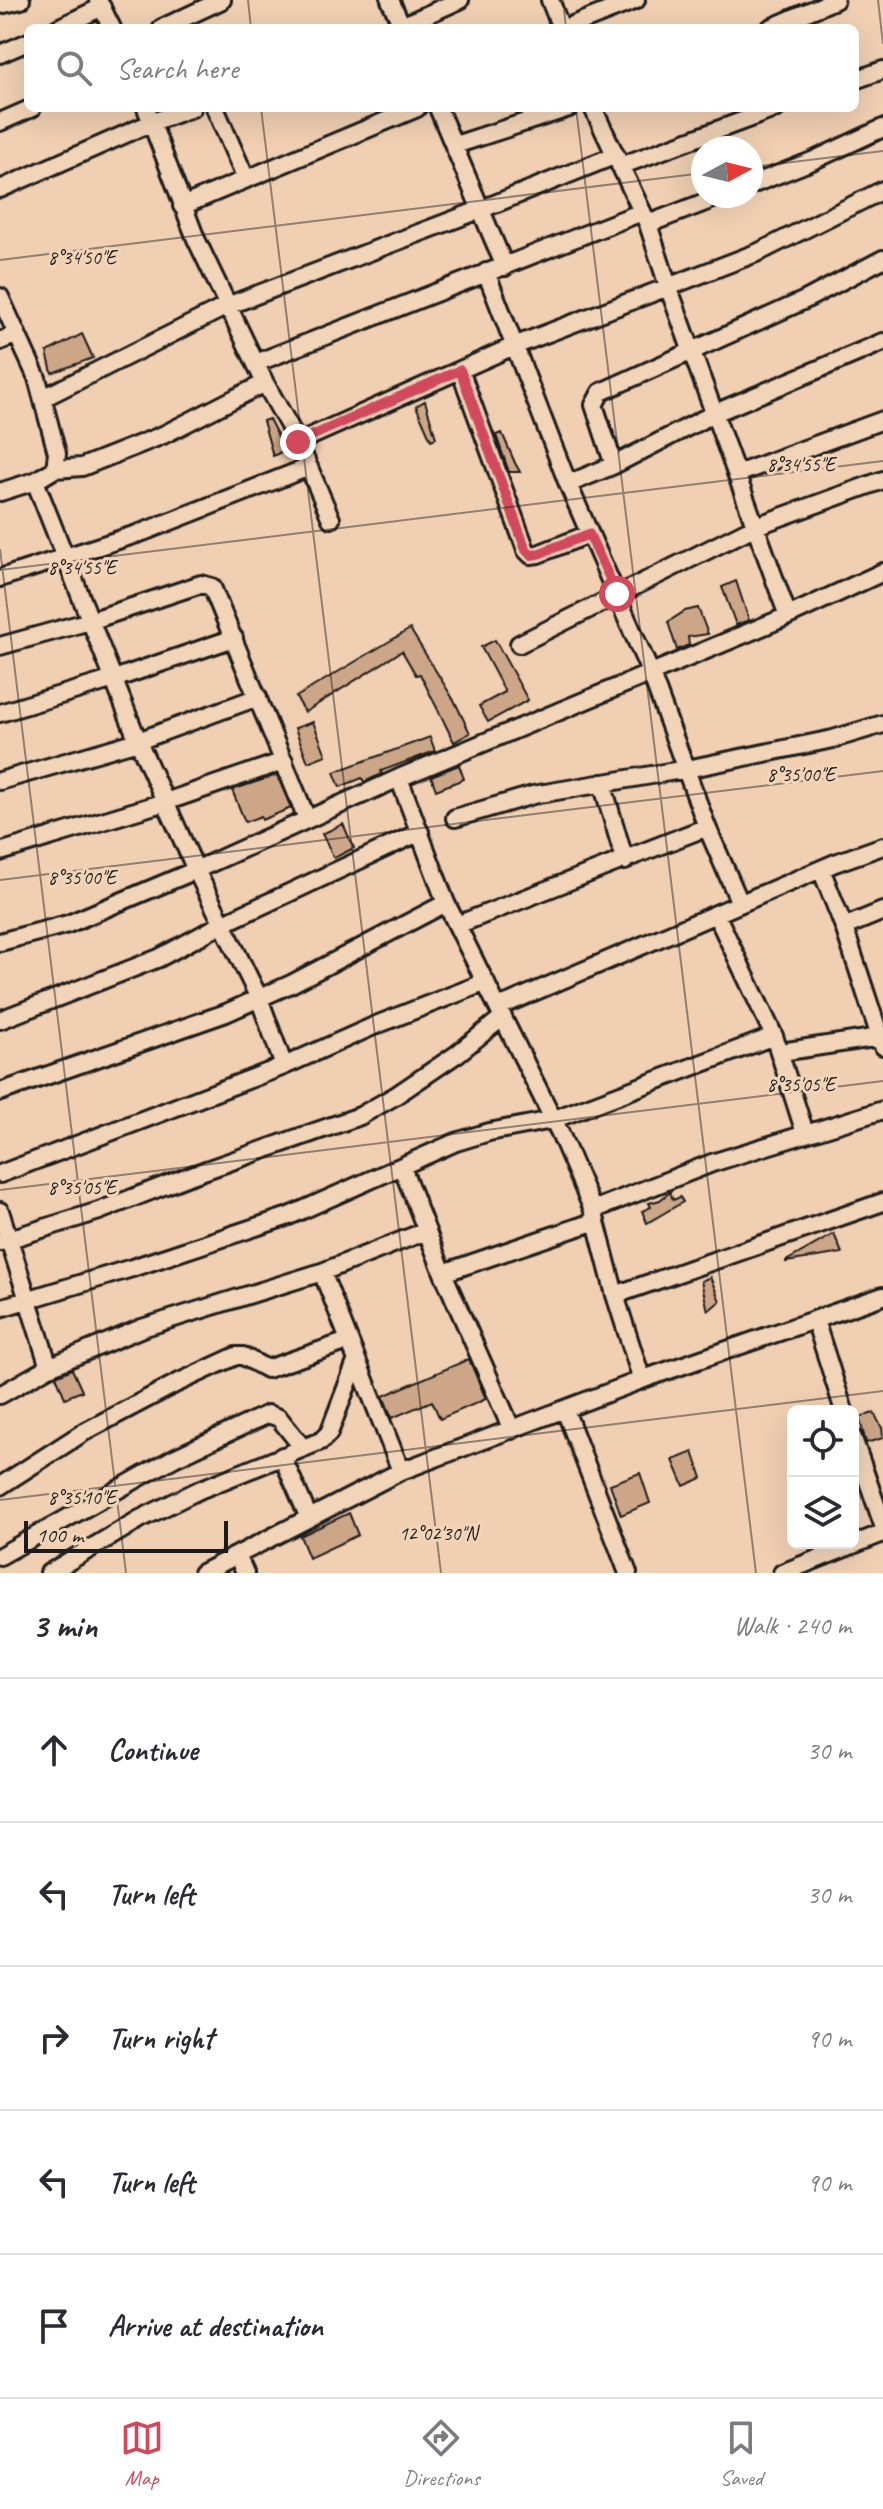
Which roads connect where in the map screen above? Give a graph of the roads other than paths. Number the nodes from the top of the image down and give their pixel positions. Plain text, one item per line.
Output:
1 (21, 0) edge
2 (222, 0) edge
3 (390, 0) edge
4 (460, 0) edge
5 (550, 0) edge
6 (636, 0) edge
7 (835, 0) edge
8 (100, 4) edge
9 (0, 5) edge
10 (65, 24) edge
11 (110, 24) edge
12 (171, 24) edge
13 (400, 24) edge
14 (408, 24) edge
15 (561, 24) edge
16 (573, 24) edge
17 (779, 24) edge
18 (24, 44) edge
19 (0, 54) edge
20 (883, 70) edge
21 (859, 79) edge
22 (24, 112) edge
23 (217, 112) edge
24 (407, 112) edge
25 (440, 112) edge
26 (557, 112) edge
27 (595, 112) edge
28 (765, 112) edge
29 (150, 115) edge
30 (0, 122) edge
31 (883, 128) edge
32 (455, 145) junction
33 (618, 160) junction
34 (246, 179) junction
35 (763, 180) edge
36 (0, 189) edge
37 (883, 190) edge
38 (691, 205) edge
39 (182, 206) junction
40 (482, 209) junction
41 (645, 218) junction
42 (883, 259) edge
43 (505, 267) junction
44 (486, 272) junction
45 (668, 286) junction
46 (0, 297) edge
47 (227, 306) junction
48 (17, 334) junction
49 (0, 341) edge
50 (883, 342) edge
51 (514, 346) junction
52 (692, 352) junction
53 (256, 363) junction
54 (460, 370) junction
55 (265, 383) junction
56 (43, 398) junction
57 (715, 413) junction
58 (883, 420) edge
59 (298, 442) junction
60 (614, 465) junction
61 (309, 467) junction
62 (55, 469) junction
63 (737, 474) junction
64 (883, 480) edge
65 (35, 481) junction
66 (568, 484) junction
67 (0, 492) edge
68 (331, 519) dead end
69 (756, 526) junction
70 (589, 534) junction
71 (65, 556) junction
72 (883, 572) edge
73 (0, 578) edge
74 (617, 594) junction
75 (788, 616) junction
76 (90, 621) junction
77 (234, 638) junction
78 (519, 644) dead end
79 (0, 646) edge
80 (651, 674) junction
81 (114, 679) junction
82 (258, 697) junction
83 (0, 713) edge
84 (883, 724) edge
85 (138, 741) junction
86 (284, 761) junction
87 (687, 769) junction
88 (399, 778) junction
89 (0, 781) edge
90 (602, 783) junction
91 (165, 802) junction
92 (455, 818) dead end
93 (307, 819) junction
94 (707, 827) junction
95 (420, 832) junction
96 (883, 847) edge
97 (0, 852) edge
98 (625, 861) junction
99 (821, 869) junction
100 (196, 870) junction
101 (446, 903) junction
102 (740, 903) junction
103 (883, 911) edge
104 (716, 914) junction
105 (222, 924) junction
106 (457, 925) junction
107 (844, 927) junction
108 (0, 942) edge
109 (486, 982) junction
110 (259, 998) junction
111 (501, 1012) junction
112 (0, 1020) edge
113 (774, 1036) junction
114 (882, 1042) edge
115 (781, 1052) junction
116 (284, 1066) junction
117 (0, 1092) edge
118 (883, 1110) edge
119 (552, 1120) junction
120 (805, 1133) junction
121 (402, 1167) junction
122 (0, 1174) edge
123 (883, 1202) edge
124 (0, 1211) edge
125 (594, 1215) junction
126 (426, 1231) junction
127 (4, 1241) edge
128 (322, 1272) junction
129 (443, 1273) junction
130 (615, 1295) junction
131 (883, 1296) edge
132 (28, 1299) junction
133 (0, 1308) edge
134 (815, 1320) junction
135 (348, 1341) junction
136 (356, 1362) junction
137 (49, 1367) junction
138 (642, 1380) junction
139 (0, 1395) edge
140 (842, 1405) edge
141 (565, 1410) junction
142 (512, 1430) junction
143 (303, 1448) junction
144 (859, 1451) edge
145 (282, 1456) junction
146 (401, 1471) junction
147 (0, 1486) edge
148 (878, 1494) edge
149 (309, 1518) junction
150 (883, 1525) edge
151 (883, 1533) edge
152 (237, 1555) junction
153 (0, 1556) edge
154 (49, 1573) edge
155 (202, 1573) edge
156 (245, 1573) edge
157 (628, 1573) edge
158 (782, 1573) edge

1 - 9 street
2 - 12 street
3 - 13 street
4 - 14 street
5 - 15 street
6 - 16 street
7 - 17 street
8 - 10 street
8 - 11 street
18 - 19 street
20 - 21 street
22 - 30 street
23 - 34 street
24 - 34 street
25 - 32 street
26 - 32 street
27 - 33 street
28 - 33 street
29 - 36 street
29 - 39 street
31 - 35 street
32 - 40 street
33 - 40 street
33 - 41 street
34 - 39 street
37 - 45 street
38 - 41 street
39 - 47 street
40 - 43 street
40 - 47 street
41 - 43 street
41 - 45 street
42 - 52 street
43 - 44 street
44 - 51 street
44 - 53 street
45 - 51 street
45 - 52 street
46 - 48 street
47 - 53 street
47 - 56 street
48 - 49 street
48 - 56 street
50 - 57 street
51 - 54 street
51 - 66 street
52 - 57 street
52 - 60 street
53 - 55 street
54 - 59 street
54 - 70 street
55 - 59 street
55 - 62 street
56 - 62 street
57 - 60 street
57 - 63 street
58 - 63 street
59 - 61 street
60 - 66 street
61 - 68 street
61 - 71 street
62 - 65 street
63 - 69 street
64 - 69 street
65 - 67 street
65 - 71 street
66 - 70 street
69 - 74 street
69 - 75 street
70 - 74 street
71 - 73 street
71 - 76 street
72 - 75 street
74 - 78 street
74 - 80 street
75 - 80 street
76 - 77 street
76 - 79 street
76 - 81 street
77 - 81 street
77 - 82 street
80 - 87 street
80 - 88 street
81 - 83 street
81 - 85 street
82 - 85 street
82 - 86 street
84 - 87 street
85 - 89 street
85 - 91 street
86 - 91 street
86 - 93 street
87 - 90 street
87 - 94 street
88 - 93 street
88 - 95 street
90 - 92 street
90 - 98 street
91 - 97 street
91 - 100 street
93 - 100 street
94 - 98 street
94 - 102 street
95 - 101 street
95 - 105 street
96 - 99 street
98 - 106 street
99 - 102 street
99 - 107 street
100 - 105 street
100 - 108 street
101 - 106 street
101 - 110 street
102 - 104 street
103 - 107 street
104 - 111 street
104 - 113 street
105 - 110 street
105 - 112 street
106 - 109 street
107 - 114 street
109 - 111 street
109 - 116 street
110 - 116 street
110 - 117 street
111 - 119 street
111 - 127 street
113 - 115 street
113 - 119 street
114 - 115 street
115 - 120 street
116 - 122 street
118 - 120 street
119 - 121 street
119 - 125 street
120 - 125 street
121 - 126 street
121 - 132 street
123 - 130 street
124 - 127 street
125 - 129 street
125 - 130 street
126 - 128 street
126 - 129 street
127 - 132 street
128 - 135 street
128 - 137 street
129 - 142 street
130 - 138 street
131 - 134 street
132 - 133 street
132 - 137 street
134 - 138 street
134 - 140 street
135 - 136 street
135 - 147 street
136 - 143 street
136 - 146 street
137 - 139 street
138 - 141 street
141 - 142 street
141 - 157 street
142 - 146 street
143 - 145 street
143 - 153 street
144 - 148 street
145 - 149 street
145 - 154 street
146 - 149 street
148 - 150 street
149 - 152 street
151 - 158 street
152 - 155 street
152 - 156 street

